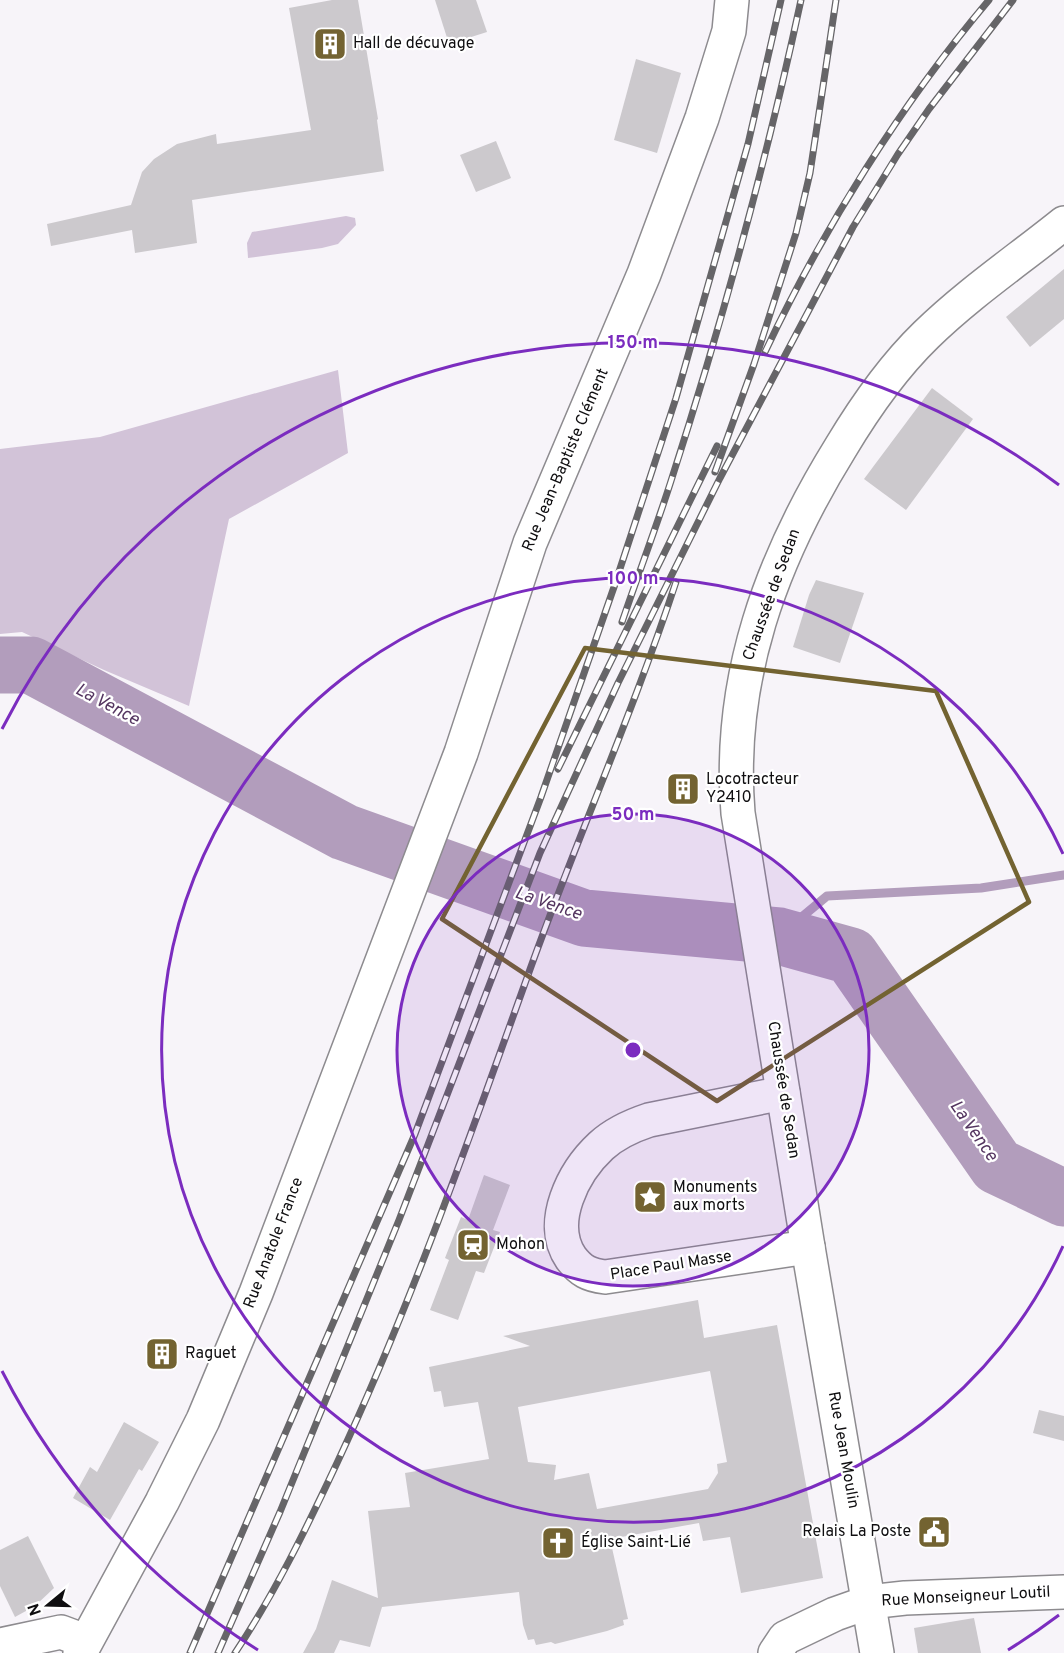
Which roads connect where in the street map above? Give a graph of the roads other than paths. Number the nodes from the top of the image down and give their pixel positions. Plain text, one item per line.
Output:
1 (732, 0) edge
2 (1064, 223) edge
3 (435, 819) joint
4 (783, 1093) junction
5 (808, 1247) junction
6 (1064, 1592) edge
7 (869, 1602) junction
8 (0, 1645) edge
9 (83, 1647) edge
10 (775, 1653) edge
11 (876, 1653) edge

1 - 3 street, Rue Jean-Baptiste Clément
2 - 4 street, Chaussée de Sedan
3 - 9 street, Rue Anatole France
4 - 5 street, Chaussée de Sedan
4 - 5 street, Place Paul Masse
5 - 7 street, Rue Jean Moulin
6 - 7 street, Rue Monseigneur Loutil
7 - 10 street, Rue Monseigneur Loutil
7 - 11 street, Rue Jean Moulin
8 - 9 street

